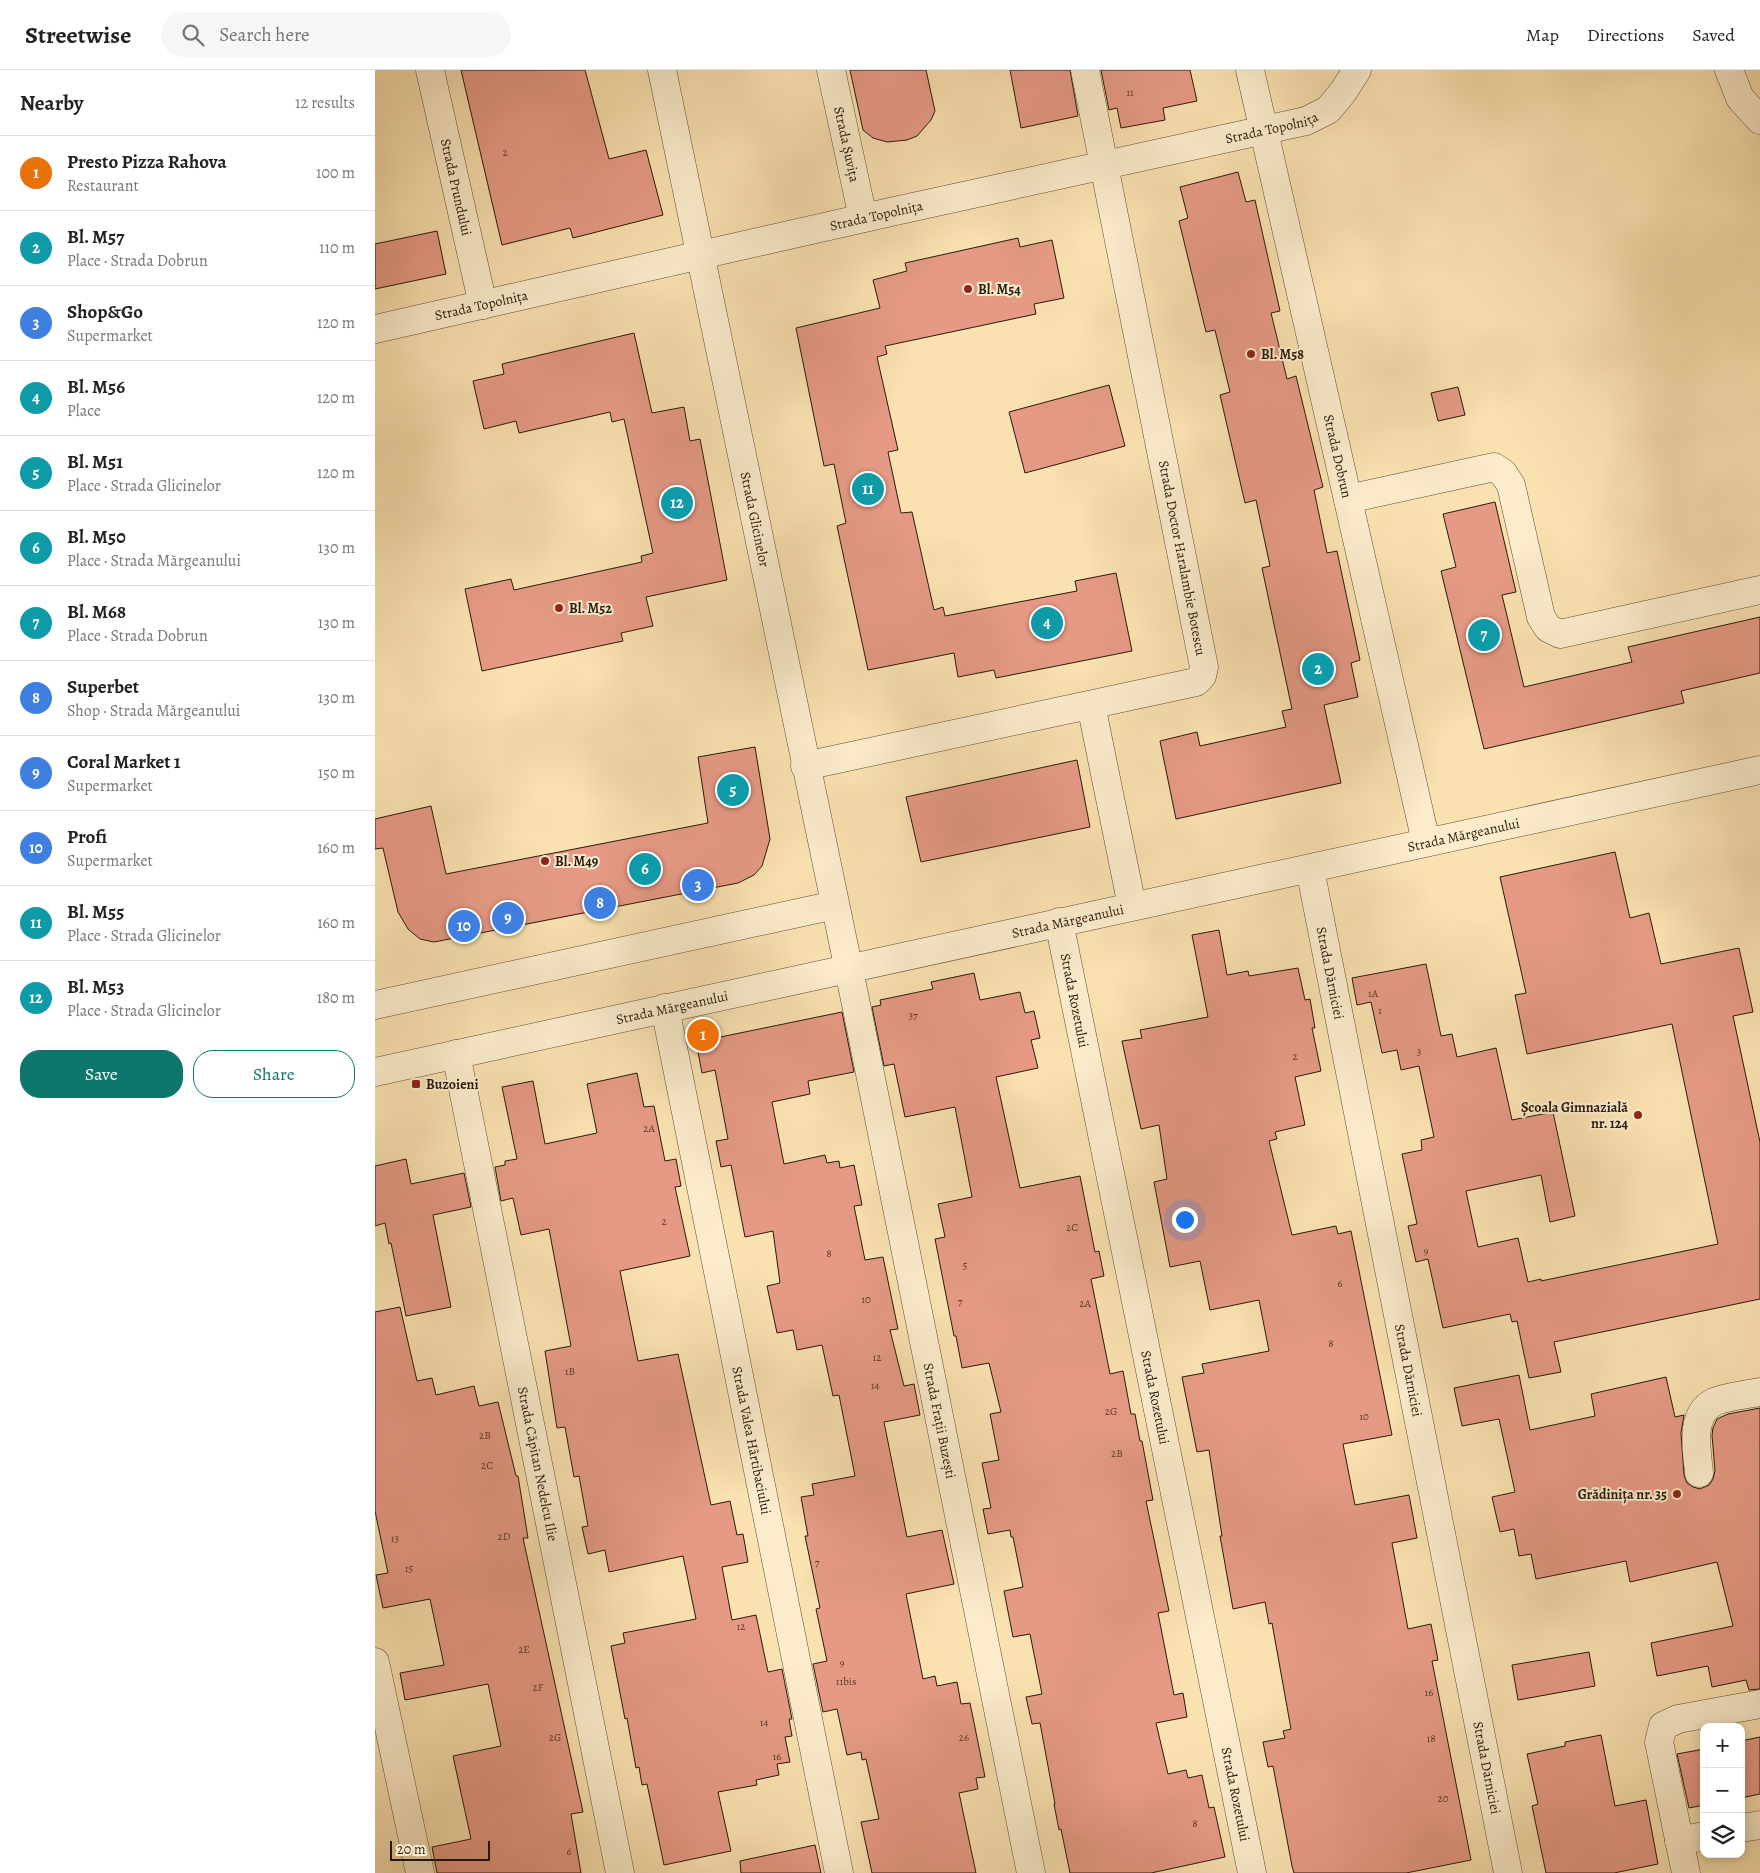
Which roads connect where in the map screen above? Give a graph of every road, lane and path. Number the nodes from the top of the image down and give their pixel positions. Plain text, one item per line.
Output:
1 (430, 70) edge
2 (662, 70) edge
3 (831, 70) edge
4 (1085, 70) edge
5 (1250, 70) edge
6 (1357, 70) edge
7 (1729, 70) edge
8 (1760, 120) edge
9 (1263, 129) junction
10 (1103, 164) junction
11 (863, 218) junction
12 (701, 256) junction
13 (483, 305) junction
14 (375, 329) edge
15 (1348, 499) junction
16 (1760, 590) edge
17 (1091, 705) junction
18 (805, 766) junction
19 (1760, 770) edge
20 (1426, 842) junction
21 (1309, 869) junction
22 (835, 905) junction
23 (1132, 906) junction
24 (1059, 922) junction
25 (848, 968) junction
26 (375, 1005) edge
27 (665, 1008) junction
28 (456, 1054) junction
29 (375, 1072) edge
30 (1760, 1392) edge
31 (1699, 1473) dead end
32 (375, 1662) edge
33 (1760, 1704) edge
34 (1760, 1825) edge
35 (1745, 1827) edge
36 (1691, 1838) edge
37 (420, 1873) edge
38 (620, 1873) edge
39 (839, 1873) edge
40 (1031, 1873) edge
41 (1252, 1873) edge
42 (1508, 1873) edge
43 (1686, 1873) edge

1 - 13 street, Strada Prundului
2 - 12 street, Strada Glicinelor
3 - 11 street, Strada Șuvița
4 - 10 street, Strada Doctor Haralambie Botescu
5 - 9 street, Strada Dobrun
6 - 9 street, Strada Topolnița
7 - 8 street
9 - 10 street, Strada Topolnița
9 - 15 street, Strada Dobrun
10 - 11 street, Strada Topolnița
10 - 17 street, Strada Doctor Haralambie Botescu
11 - 12 street, Strada Topolnița
12 - 13 street, Strada Topolnița
12 - 18 street, Strada Glicinelor
13 - 14 street, Strada Topolnița
15 - 16 street
15 - 20 street, Strada Dobrun
17 - 18 street, Strada Doctor Haralambie Botescu
17 - 23 street
18 - 22 street, Strada Glicinelor
19 - 20 street, Strada Mărgeanului
20 - 21 street, Strada Mărgeanului
21 - 23 street, Strada Mărgeanului
21 - 42 street, Strada Dărniciei
22 - 25 street, Strada Glicinelor
22 - 26 street
23 - 24 street, Strada Mărgeanului
24 - 25 street, Strada Mărgeanului
24 - 41 street, Strada Rozetului
25 - 27 street, Strada Mărgeanului
25 - 40 street, Strada Frații Buzești
27 - 28 street, Strada Mărgeanului
27 - 39 street, Strada Valea Hârtibaciului
28 - 29 street, Strada Mărgeanului
28 - 38 street, Strada Căpitan Nedelcu Ilie
30 - 31 street
32 - 37 street
33 - 36 street
34 - 35 street
36 - 43 street

